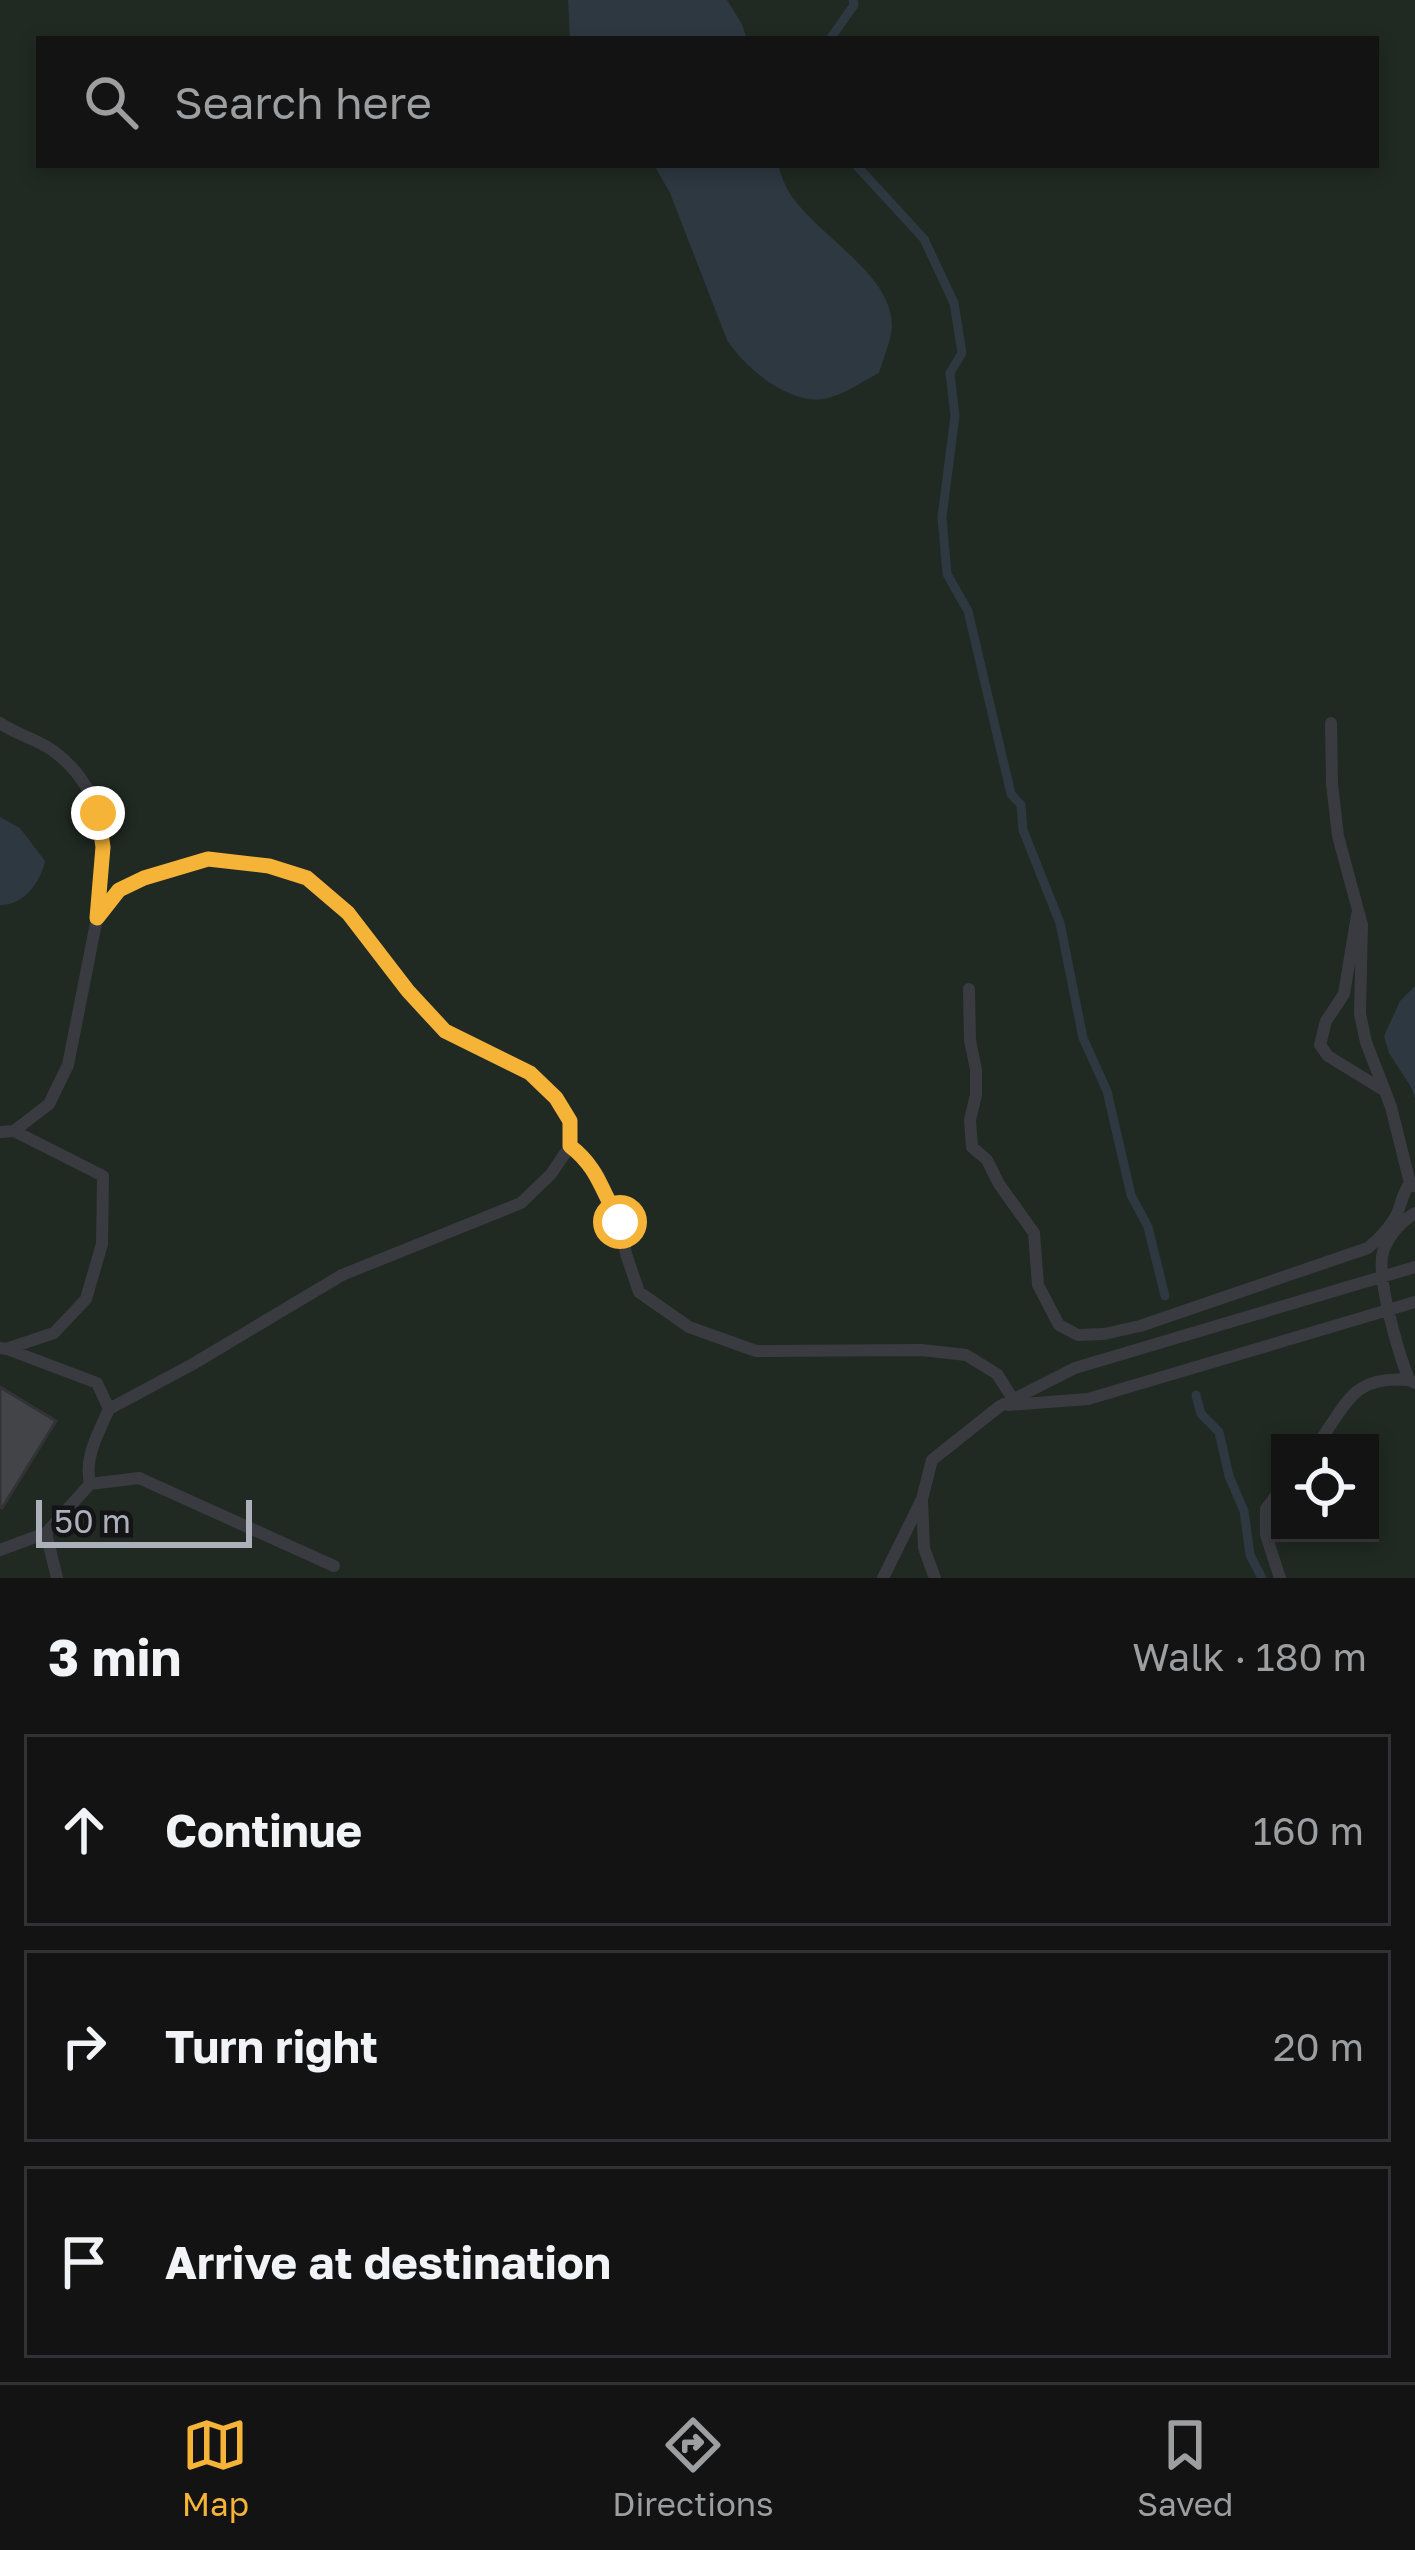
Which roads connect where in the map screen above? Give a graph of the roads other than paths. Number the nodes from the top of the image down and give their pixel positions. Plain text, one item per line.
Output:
1 (0, 723) edge
2 (1331, 723) dead end
3 (1358, 908) junction
4 (97, 918) junction
5 (968, 988) dead end
6 (1385, 1091) junction
7 (7, 1132) edge
8 (570, 1146) junction
9 (1413, 1185) edge
10 (1415, 1213) edge
11 (1415, 1267) edge
12 (1383, 1276) junction
13 (1415, 1302) edge
14 (1390, 1309) junction
15 (3, 1348) edge
16 (1412, 1381) edge
17 (1007, 1403) junction
18 (109, 1409) junction
19 (1324, 1434) edge
20 (90, 1484) junction
21 (922, 1499) junction
22 (1271, 1502) edge
23 (46, 1533) junction
24 (0, 1550) edge
25 (334, 1566) dead end
26 (57, 1578) edge
27 (883, 1578) edge
28 (935, 1578) edge
29 (1280, 1578) edge

1 - 4 lane
2 - 3 lane
3 - 6 lane
3 - 6 lane
4 - 7 lane
4 - 8 lane
5 - 9 lane
6 - 9 lane
7 - 15 lane
8 - 17 lane
8 - 18 lane
10 - 12 lane
11 - 12 lane
12 - 14 lane
12 - 17 lane
13 - 14 lane
14 - 16 lane
14 - 17 lane
15 - 18 lane
16 - 19 lane
17 - 21 lane
18 - 20 lane
20 - 23 lane
20 - 25 lane
21 - 27 lane
21 - 28 lane
22 - 29 lane
23 - 24 lane
23 - 26 lane

